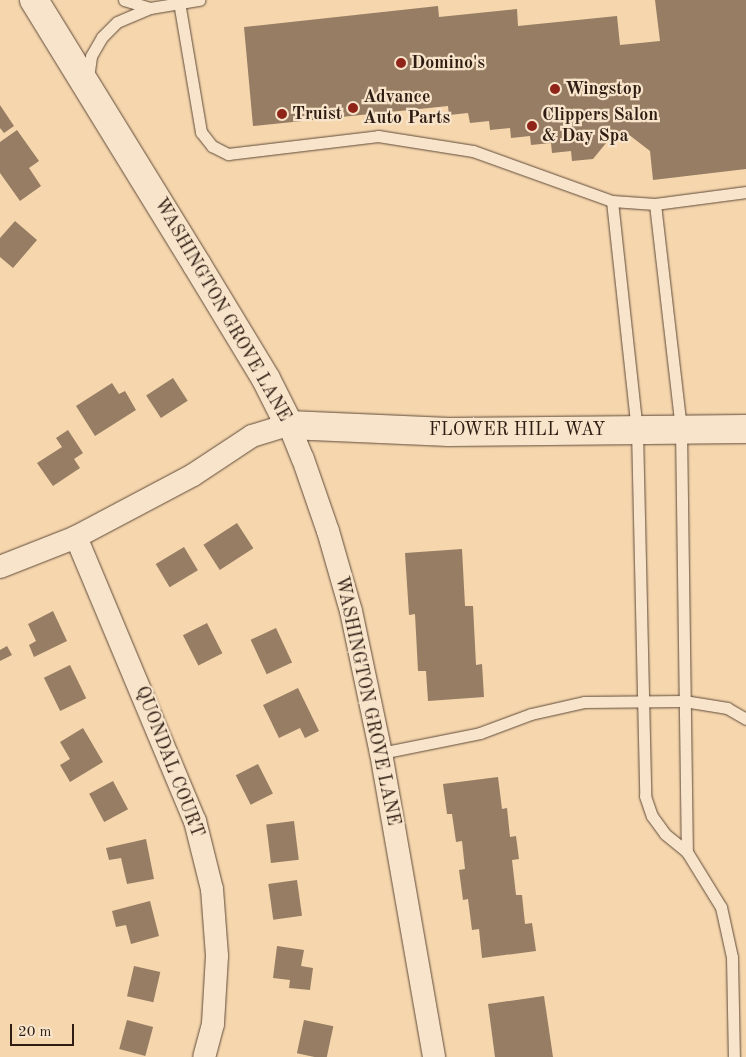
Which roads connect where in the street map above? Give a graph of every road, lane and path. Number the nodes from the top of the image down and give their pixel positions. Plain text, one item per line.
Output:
1 (34, 0) edge
2 (124, 0) edge
3 (199, 0) edge
4 (179, 2) junction
5 (150, 8) junction
6 (87, 85) junction
7 (746, 192) edge
8 (612, 202) junction
9 (655, 204) junction
10 (289, 425) junction
11 (681, 429) junction
12 (746, 429) edge
13 (636, 430) junction
14 (76, 537) junction
15 (0, 567) edge
16 (684, 701) junction
17 (643, 702) junction
18 (746, 719) edge
19 (381, 752) junction
20 (687, 852) junction
21 (204, 1057) edge
22 (434, 1057) edge
23 (734, 1057) edge

1 - 6 street, WASHINGTON GROVE LANE
2 - 5 lane
3 - 4 lane
4 - 5 lane
4 - 8 lane
5 - 6 lane
6 - 10 street, WASHINGTON GROVE LANE
7 - 9 lane
8 - 9 lane
8 - 13 lane
9 - 11 lane
10 - 13 street, FLOWER HILL WAY
10 - 14 street
10 - 19 street, WASHINGTON GROVE LANE
11 - 12 street, FLOWER HILL WAY
11 - 13 street, FLOWER HILL WAY
11 - 16 lane
13 - 17 lane
14 - 15 street
14 - 21 street, QUONDAL COURT
16 - 17 lane
16 - 18 lane
16 - 20 lane
17 - 19 lane
17 - 20 lane
19 - 22 street, WASHINGTON GROVE LANE
20 - 23 lane

